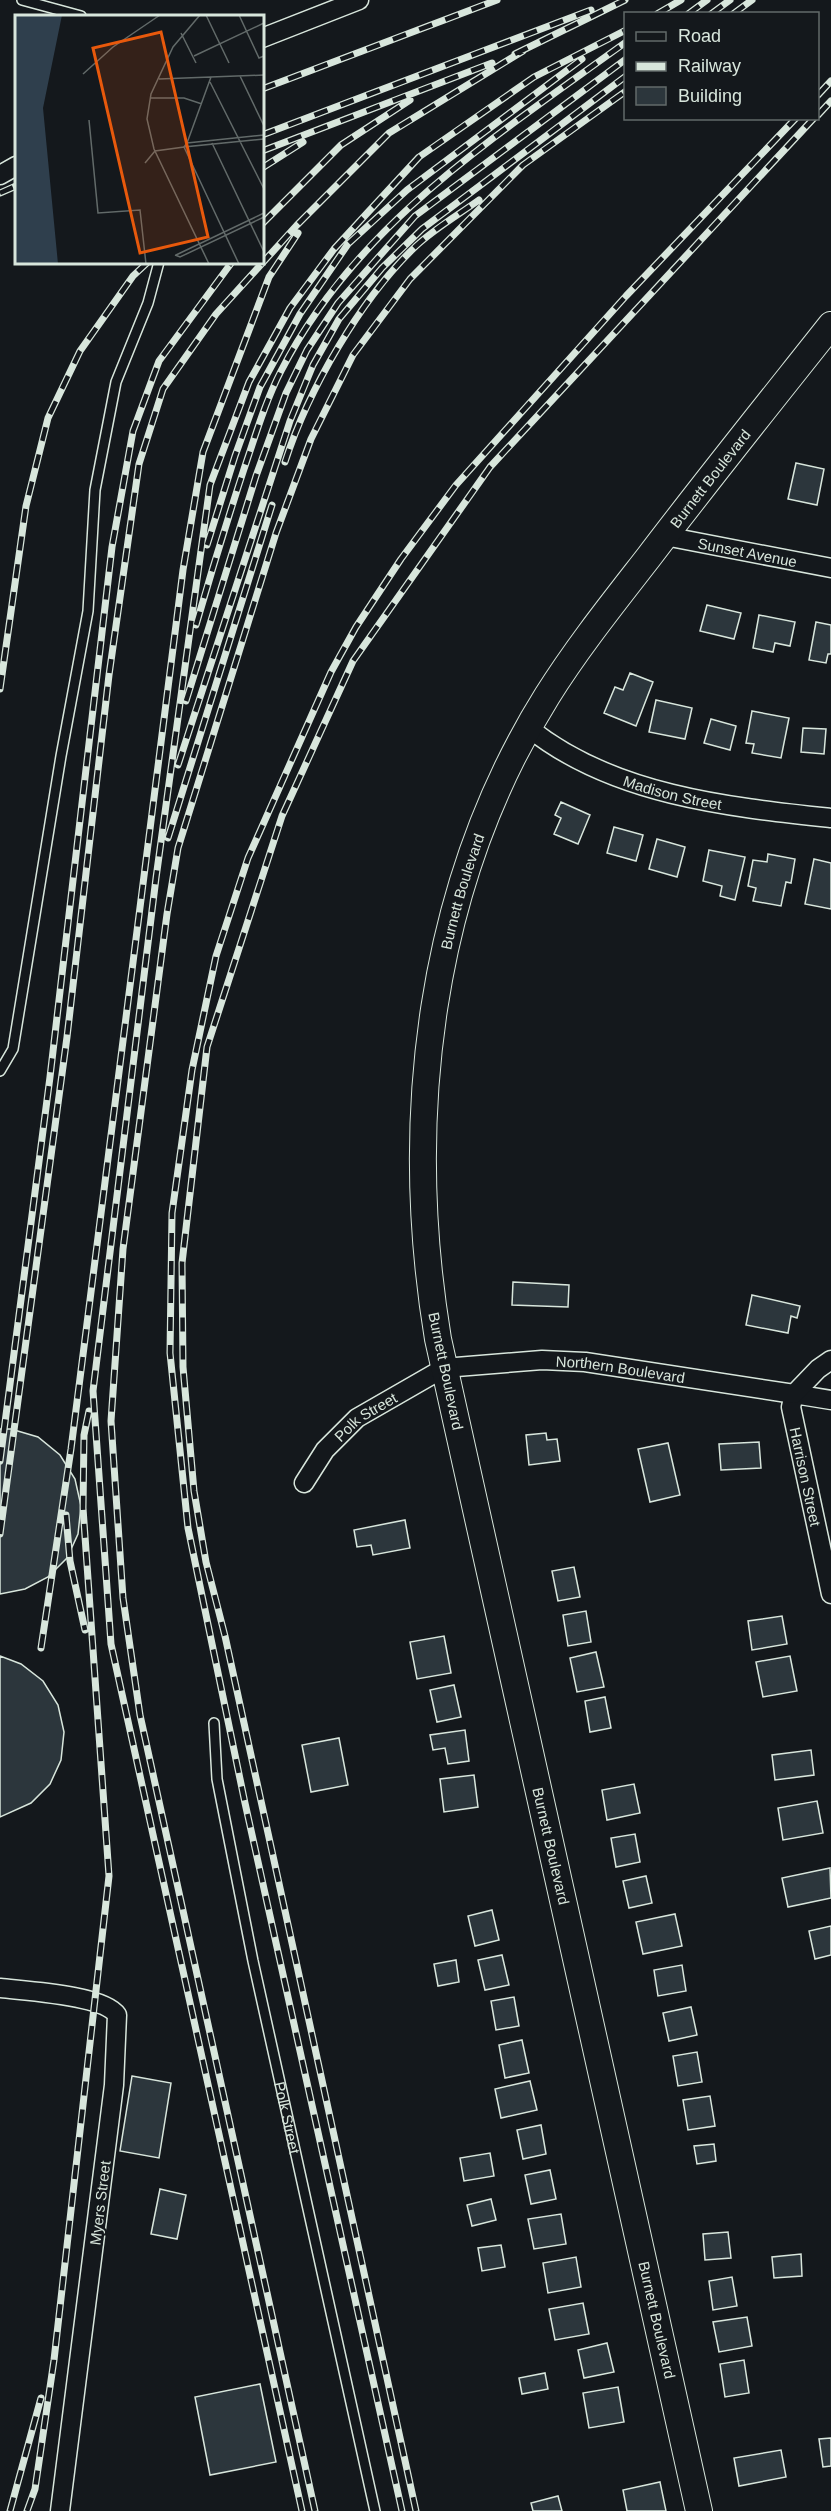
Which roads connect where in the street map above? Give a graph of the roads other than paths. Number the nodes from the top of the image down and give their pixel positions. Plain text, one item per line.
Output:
1 (22, 0) edge
2 (359, 0) edge
3 (77, 15) edge
4 (264, 37) edge
5 (15, 166) edge
6 (0, 174) edge
7 (158, 264) edge
8 (831, 325) edge
9 (665, 536) junction
10 (831, 568) edge
11 (529, 728) junction
12 (831, 818) edge
13 (0, 1071) edge
14 (831, 1360) edge
15 (444, 1368) junction
16 (794, 1394) junction
17 (831, 1400) edge
18 (304, 1483) dead end
19 (831, 1594) edge
20 (214, 1724) dead end
21 (0, 1988) edge
22 (60, 2511) edge
23 (375, 2511) edge
24 (699, 2511) edge

1 - 3 lane
2 - 4 street
5 - 6 street
7 - 13 lane
8 - 9 main road, Burnett Boulevard
9 - 10 street, Sunset Avenue
9 - 11 main road, Burnett Boulevard
11 - 12 street, Madison Street
11 - 15 main road, Burnett Boulevard
14 - 16 street
15 - 16 street, Northern Boulevard
15 - 18 street, Polk Street
15 - 24 main road, Burnett Boulevard
16 - 17 street, Northern Boulevard
16 - 19 street, Harrison Street
20 - 23 lane, Polk Street
21 - 22 street, Myers Street

